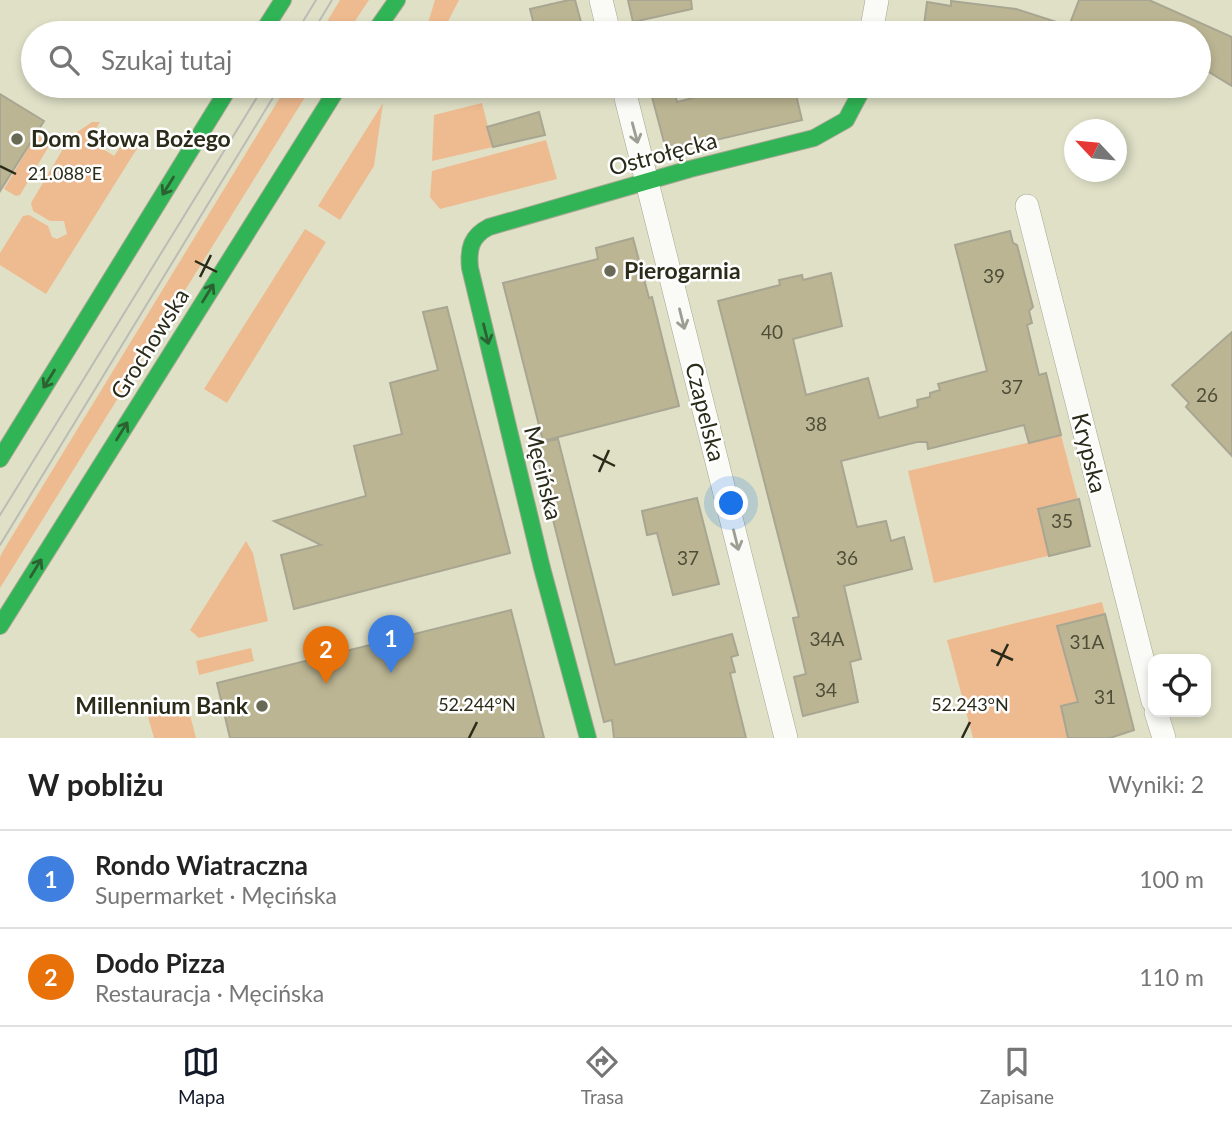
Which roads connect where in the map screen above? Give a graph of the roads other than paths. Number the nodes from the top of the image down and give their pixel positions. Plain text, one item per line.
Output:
1 (283, 0) edge
2 (397, 0) edge
3 (601, 0) edge
4 (877, 0) edge
5 (270, 21) edge
6 (382, 21) edge
7 (607, 21) edge
8 (873, 21) edge
9 (223, 98) edge
10 (331, 98) edge
11 (626, 98) edge
12 (858, 98) edge
13 (648, 181) junction
14 (1027, 206) dead end
15 (489, 227) joint
16 (0, 459) edge
17 (0, 626) edge
18 (1148, 681) edge
19 (1158, 717) edge
20 (587, 738) edge
21 (786, 738) edge
22 (1164, 738) edge

1 - 5 main road
2 - 6 main road
3 - 7 street
4 - 8 street
9 -> 16 main road
17 -> 10 main road, Grochowska
11 -> 13 street, Czapelska
12 - 13 main road, Ostrołęcka
13 - 15 main road, Ostrołęcka
13 -> 21 street, Czapelska
14 - 18 street, Krypska
15 -> 20 main road, Męcińska
19 - 22 street

